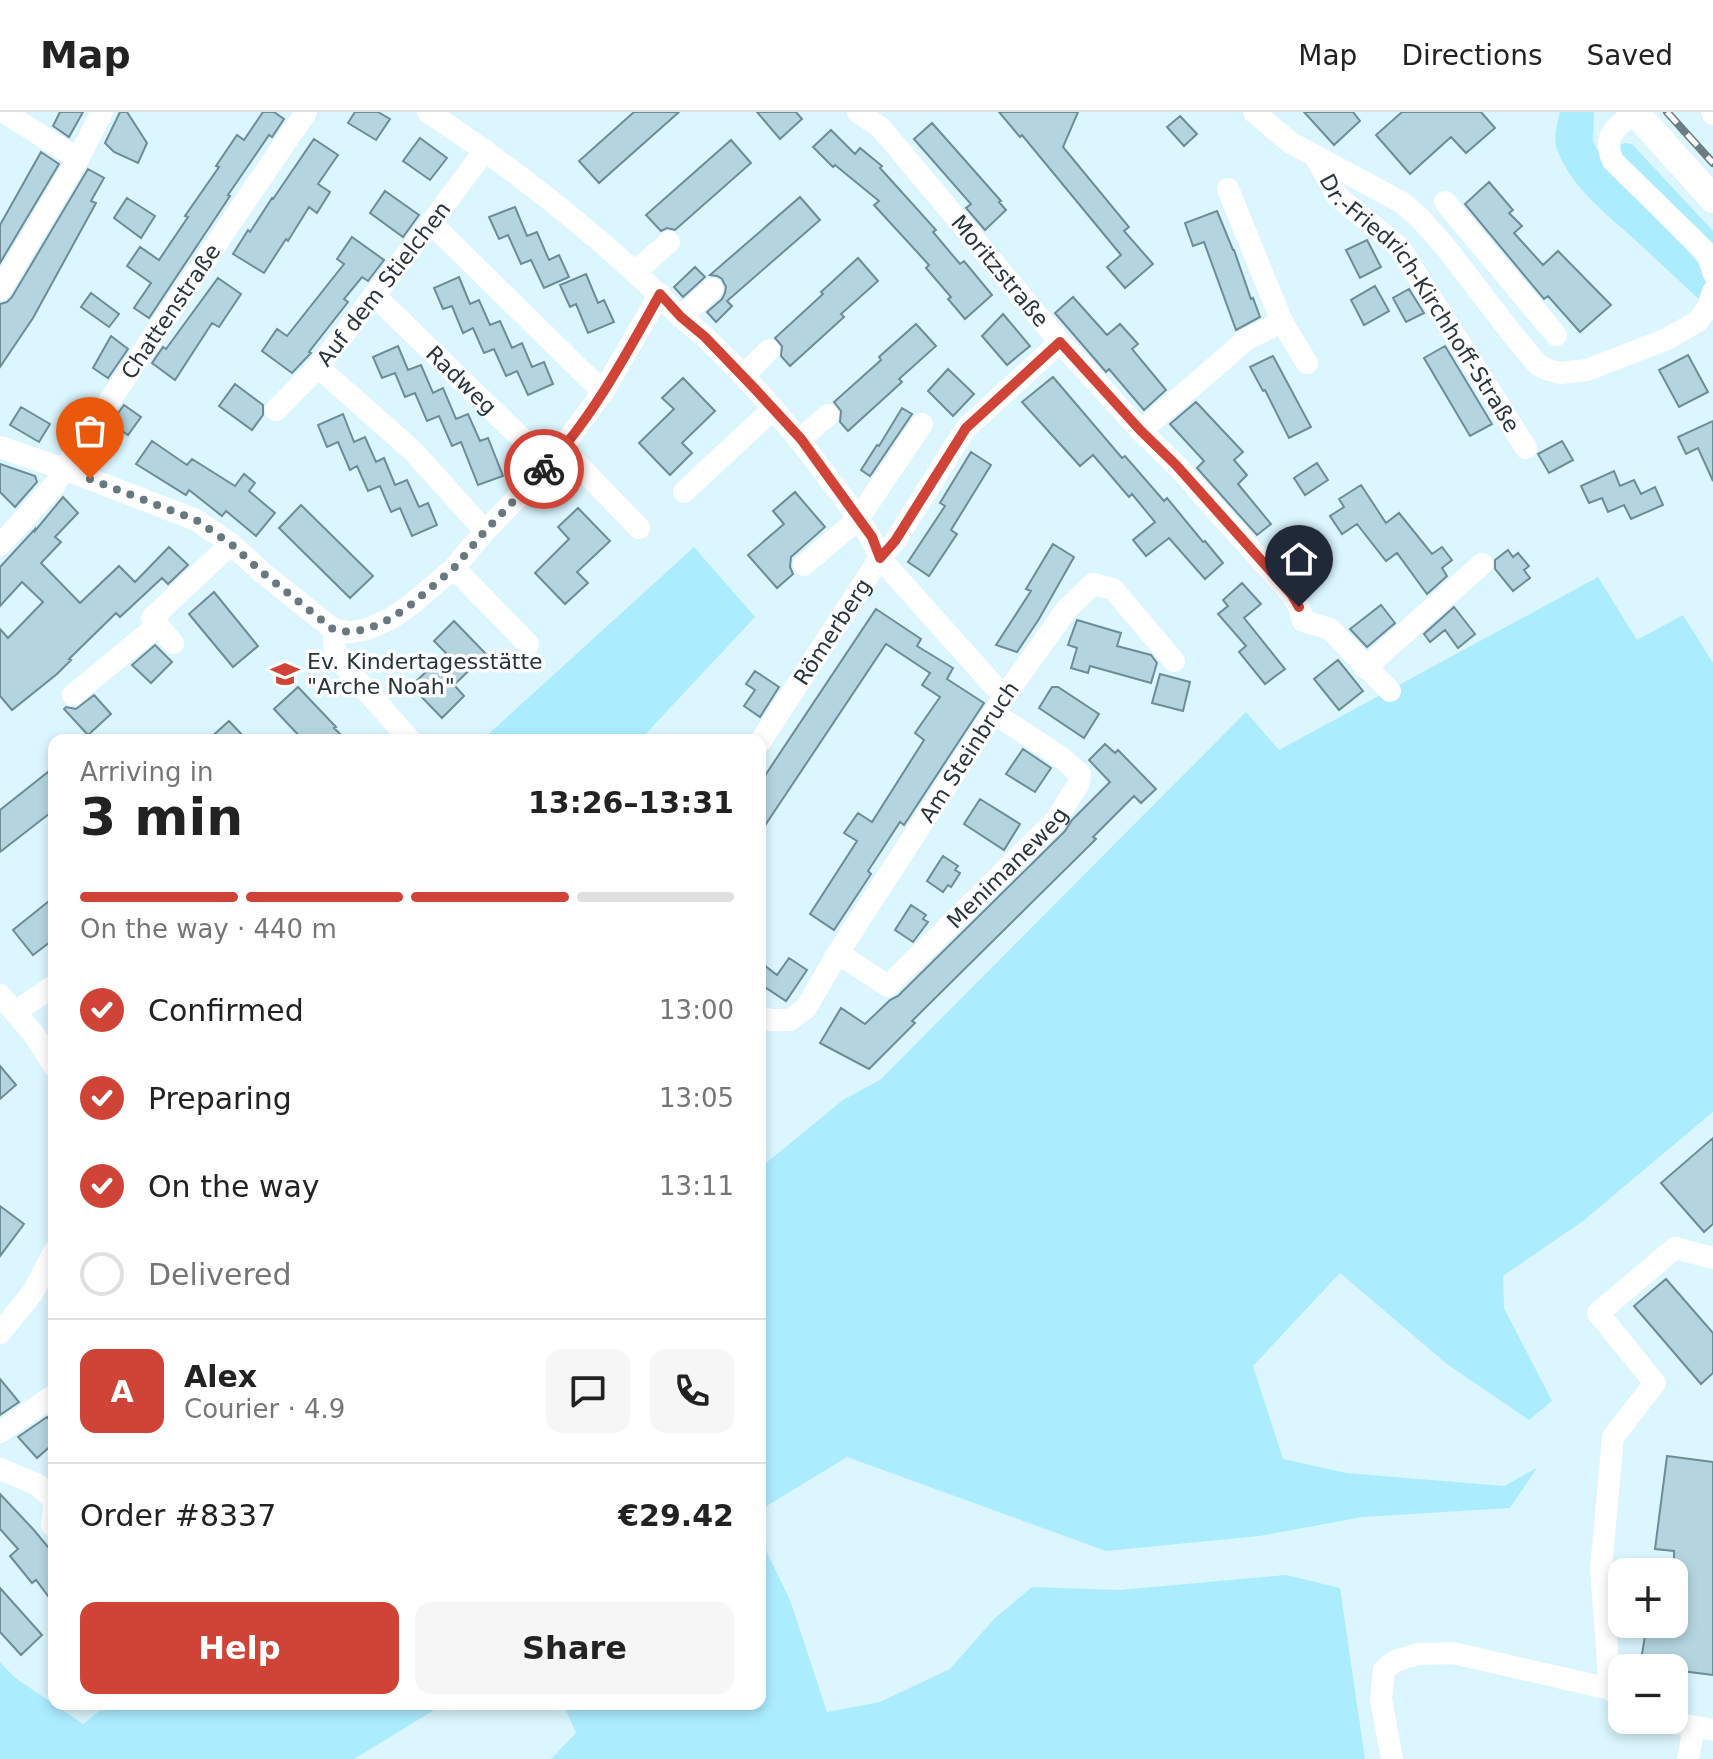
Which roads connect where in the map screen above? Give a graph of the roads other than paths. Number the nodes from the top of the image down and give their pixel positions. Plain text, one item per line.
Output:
1 (4, 112) edge
2 (102, 112) edge
3 (306, 112) edge
4 (428, 112) edge
5 (858, 112) edge
6 (1254, 112) edge
7 (1635, 112) edge
8 (485, 150) junction
9 (1316, 158) junction
10 (78, 159) junction
11 (1228, 189) dead end
12 (1713, 199) edge
13 (1445, 202) dead end
14 (431, 223) junction
15 (669, 242) dead end
16 (1478, 242) junction
17 (1454, 258) junction
18 (635, 272) junction
19 (1713, 272) edge
20 (712, 289) dead end
21 (0, 290) edge
22 (1713, 292) edge
23 (660, 294) junction
24 (374, 295) junction
25 (681, 317) junction
26 (1282, 322) junction
27 (1556, 335) dead end
28 (1060, 342) junction
29 (769, 350) dead end
30 (1307, 363) dead end
31 (318, 367) junction
32 (743, 376) junction
33 (603, 392) junction
34 (773, 409) junction
35 (276, 410) dead end
36 (828, 415) dead end
37 (922, 424) dead end
38 (1141, 431) junction
39 (801, 439) junction
40 (0, 447) edge
41 (1526, 448) dead end
42 (556, 456) junction
43 (64, 469) junction
44 (684, 492) dead end
45 (858, 519) junction
46 (639, 528) dead end
47 (485, 531) junction
48 (231, 544) junction
49 (0, 545) edge
50 (880, 558) junction
51 (1482, 564) dead end
52 (804, 565) dead end
53 (454, 568) junction
54 (155, 621) junction
55 (334, 630) junction
56 (173, 643) dead end
57 (528, 644) dead end
58 (1174, 661) dead end
59 (1365, 668) junction
60 (88, 670) dead end
61 (1390, 691) dead end
62 (73, 695) dead end
63 (999, 705) junction
64 (401, 734) edge
65 (765, 734) edge
66 (838, 953) junction
67 (48, 989) edge
68 (7, 1008) edge
69 (766, 1019) edge
70 (48, 1057) edge
71 (1713, 1258) edge
72 (48, 1263) edge
73 (0, 1333) edge
74 (48, 1399) edge
75 (0, 1432) edge
76 (0, 1469) edge
77 (48, 1496) edge
78 (1611, 1654) edge
79 (1608, 1692) edge
80 (1704, 1728) edge
81 (1392, 1759) edge
82 (1688, 1759) edge

1 - 10 street
2 - 10 street
3 - 43 street, Chattenstraße
4 - 8 street
5 - 28 street, Moritzstraße
6 - 9 street, Dr.-Friedrich-Kirchhoff-Straße
7 - 12 main road
7 - 19 street
8 - 14 street, Auf dem Stielchen
8 - 18 street
9 - 17 street, Dr.-Friedrich-Kirchhoff-Straße
9 - 41 street, Dr.-Friedrich-Kirchhoff-Straße
10 - 21 street
11 - 26 street
13 - 16 street
14 - 24 street, Auf dem Stielchen
14 - 33 street
15 - 18 street
16 - 17 street
16 - 27 street
17 - 22 street, Dr.-Friedrich-Kirchhoff-Straße
18 - 23 street
20 - 25 street
23 - 25 street
23 - 33 street
24 - 31 street, Auf dem Stielchen
24 - 42 street, Radweg
25 - 32 street
26 - 30 street
26 - 38 street
28 - 38 street, Moritzstraße
28 - 50 street, Römerberg
29 - 32 street
31 - 35 street, Auf dem Stielchen
31 - 47 street
32 - 34 street
33 - 42 street
34 - 39 street
34 - 44 street
36 - 39 street
37 - 45 street
38 - 59 street, Moritzstraße
39 - 45 street
40 - 43 street
42 - 46 street, Radweg
42 - 47 street
43 - 48 street
43 - 49 street, Chattenstraße
45 - 50 street
45 - 52 street
47 - 53 street
48 - 54 street
48 - 55 street
50 - 63 street
50 - 65 street, Römerberg
51 - 59 street
53 - 55 street
53 - 57 street
54 - 56 street
54 - 60 street
54 - 62 street
55 - 64 street
58 - 63 street, Am Steinbruch
59 - 61 street
63 - 66 street, Am Steinbruch
63 - 66 street, Menimaneweg
66 - 69 street, Am Steinbruch
67 - 68 street
68 - 70 street
71 - 78 street
72 - 73 street
74 - 75 street
76 - 77 street
79 - 81 street
80 - 82 street

